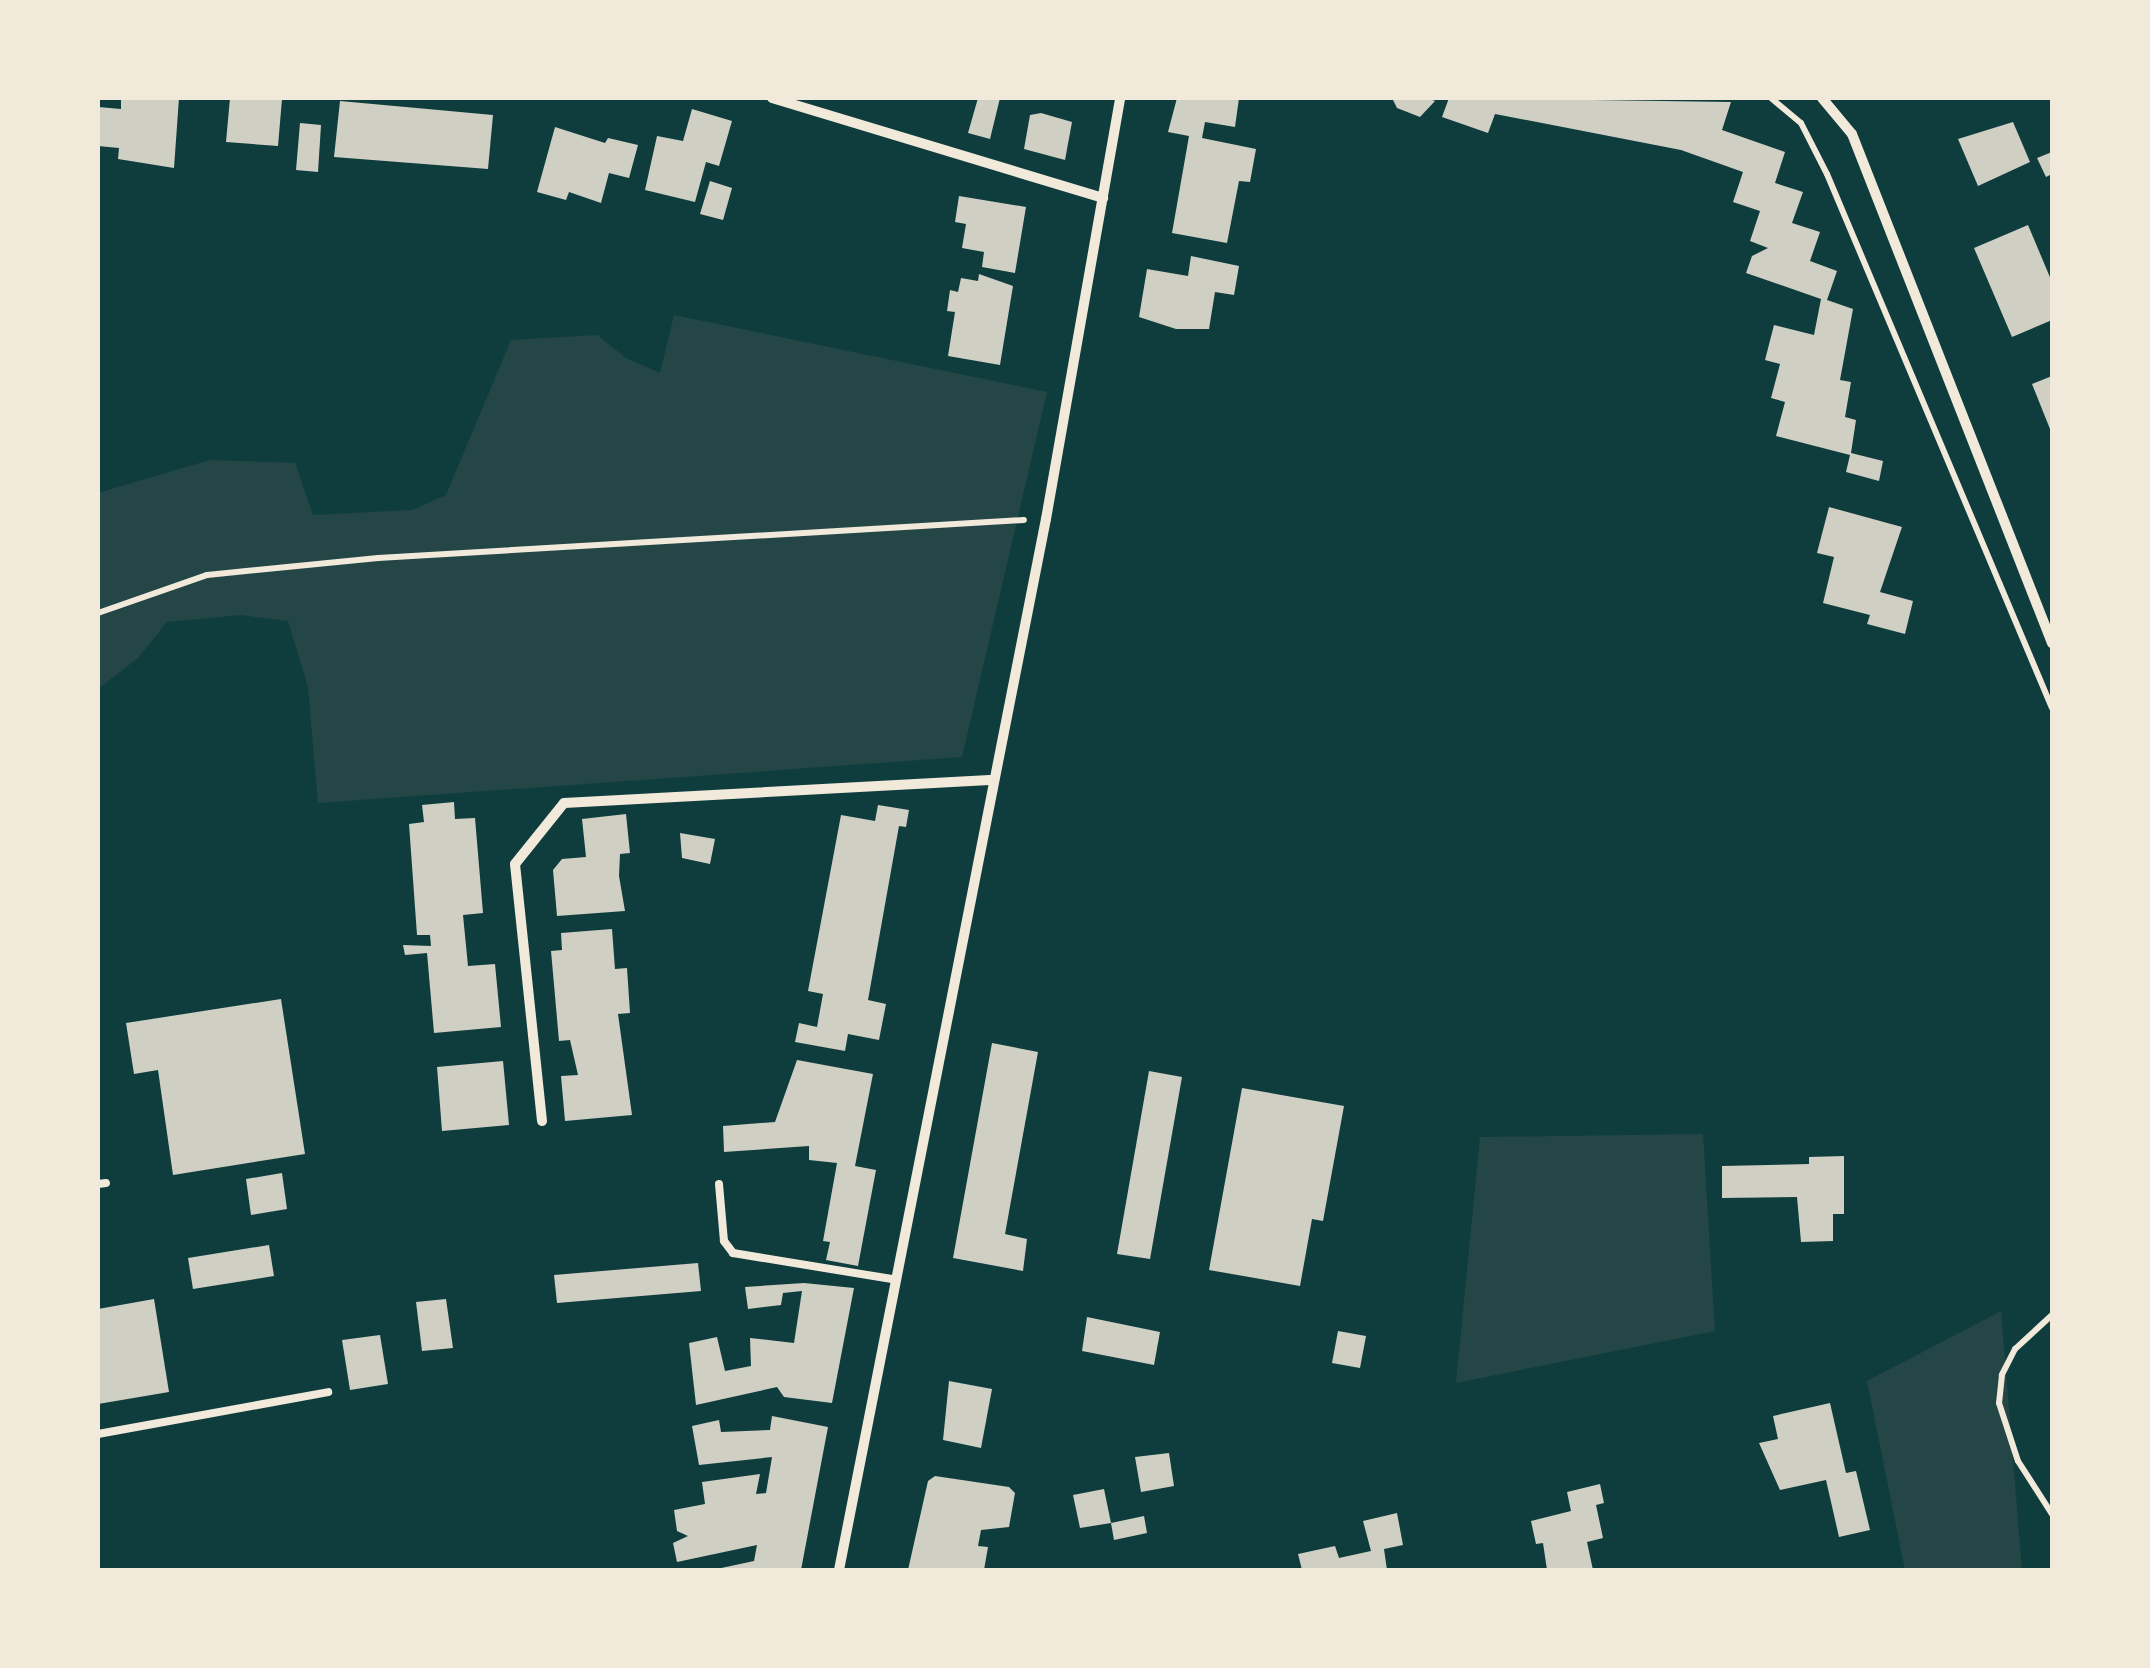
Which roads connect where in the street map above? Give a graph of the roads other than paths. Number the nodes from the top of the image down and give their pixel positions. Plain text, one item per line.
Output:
1 (772, 98) edge
2 (1120, 98) edge
3 (1822, 98) edge
4 (1103, 198) junction
5 (2052, 643) edge
6 (989, 780) junction
7 (542, 1121) dead end
8 (719, 1184) dead end
9 (892, 1279) junction
10 (328, 1392) dead end
11 (98, 1434) edge
12 (839, 1570) edge

1 - 4 street
2 - 4 street
3 - 5 street
4 - 6 street
6 - 7 street
6 - 9 street
8 - 9 lane
9 - 12 street
10 - 11 lane

